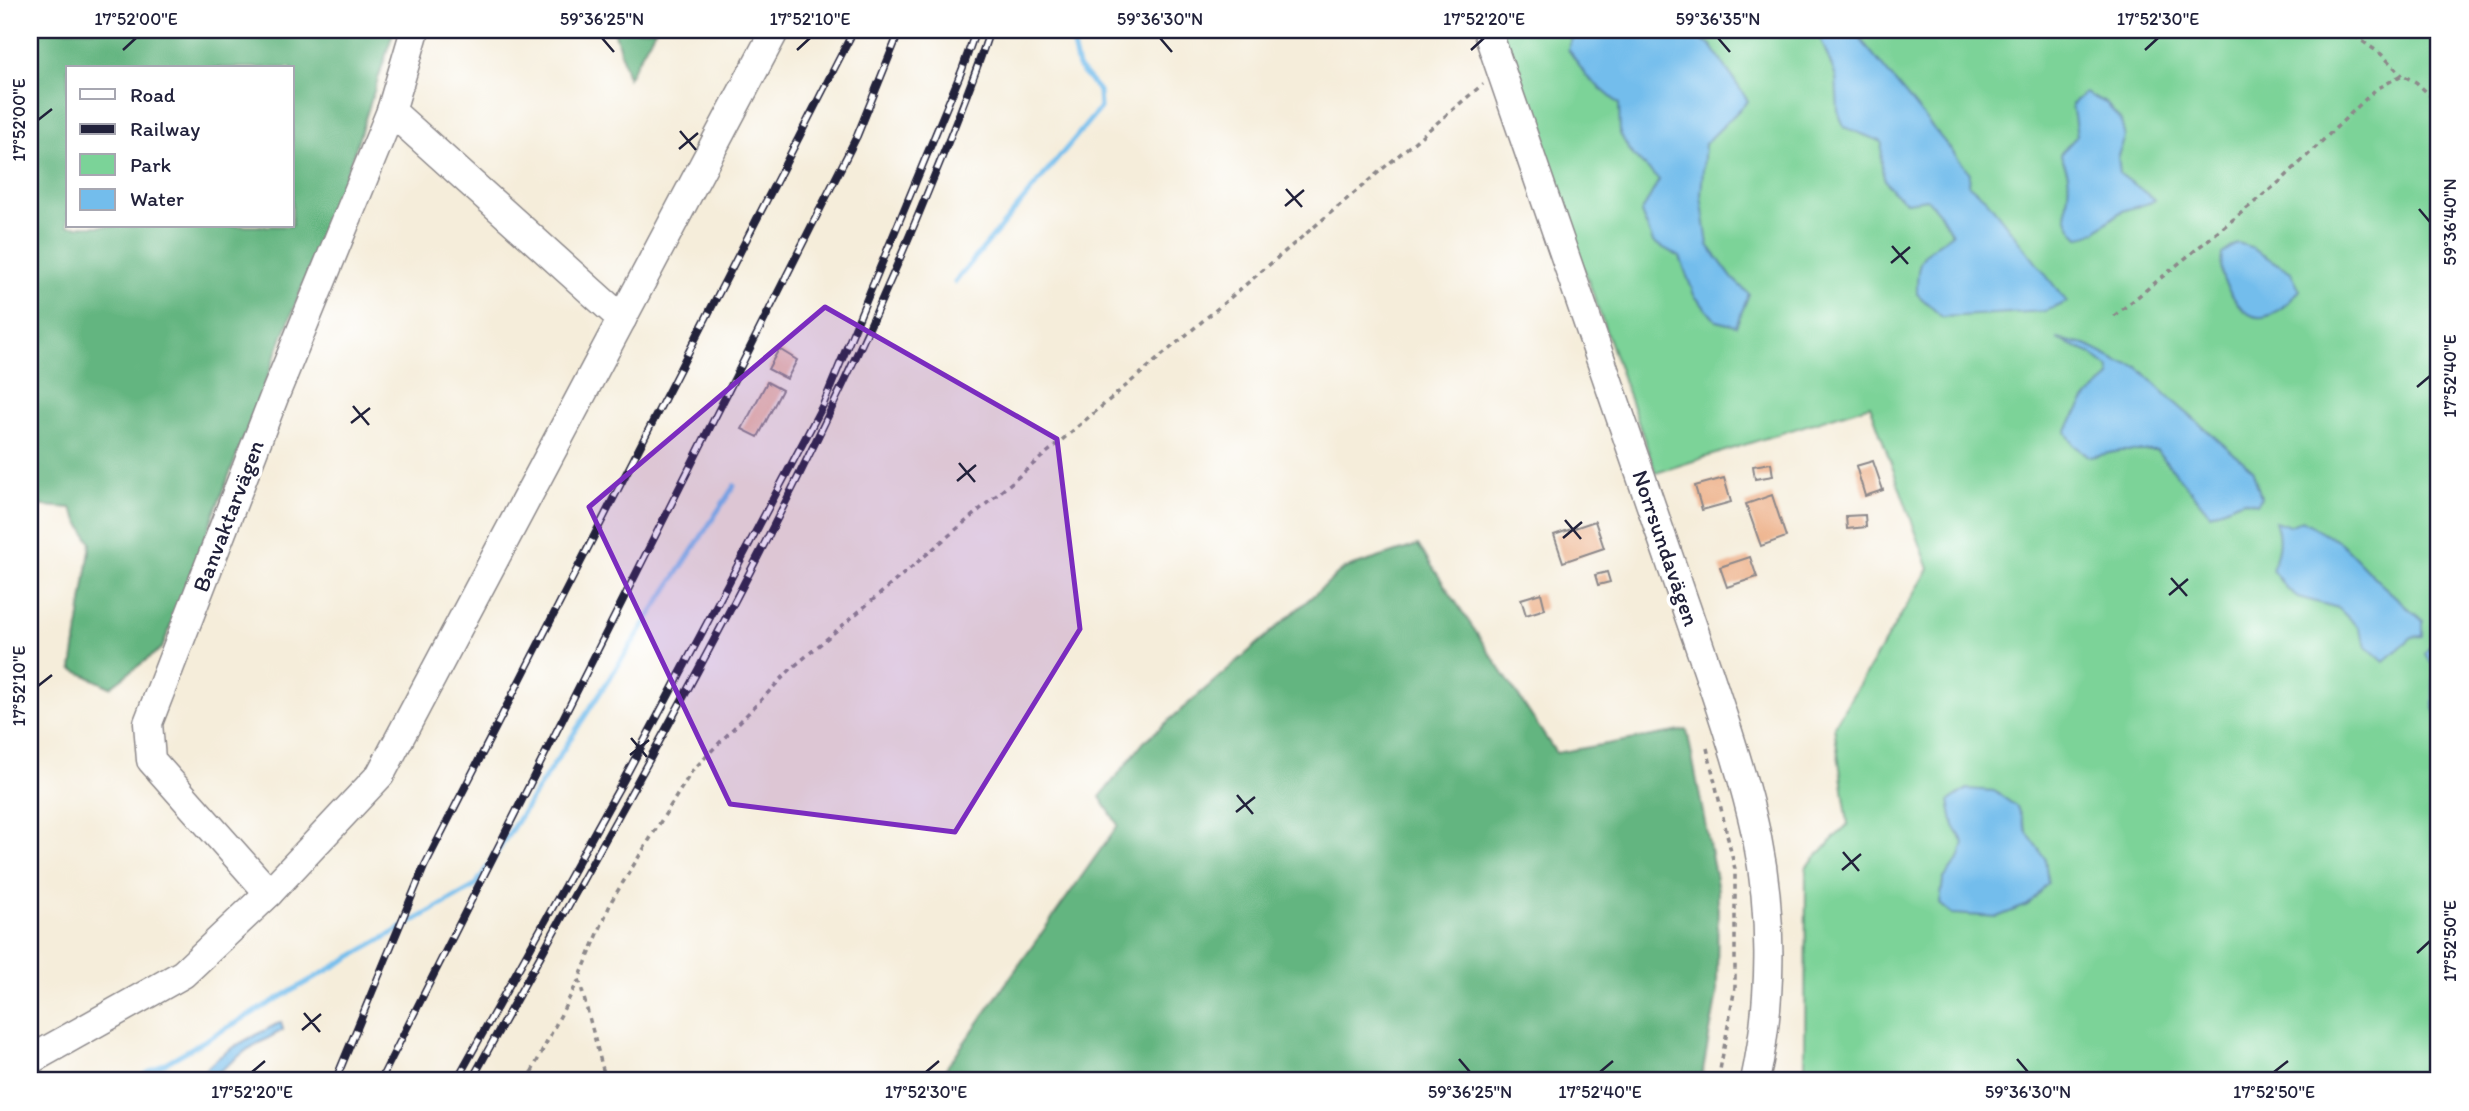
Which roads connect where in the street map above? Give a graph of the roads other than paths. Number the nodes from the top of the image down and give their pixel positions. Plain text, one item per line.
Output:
1 (415, 30) edge
2 (775, 30) edge
3 (1487, 30) edge
4 (391, 111) junction
5 (622, 319) junction
6 (269, 892) junction
7 (30, 1060) edge
8 (1755, 1081) edge

1 - 4 street, Banvaktarvägen
2 - 5 street
3 - 8 street, Norrsundavägen
4 - 5 street
4 - 6 street, Banvaktarvägen
5 - 6 street
6 - 7 street

